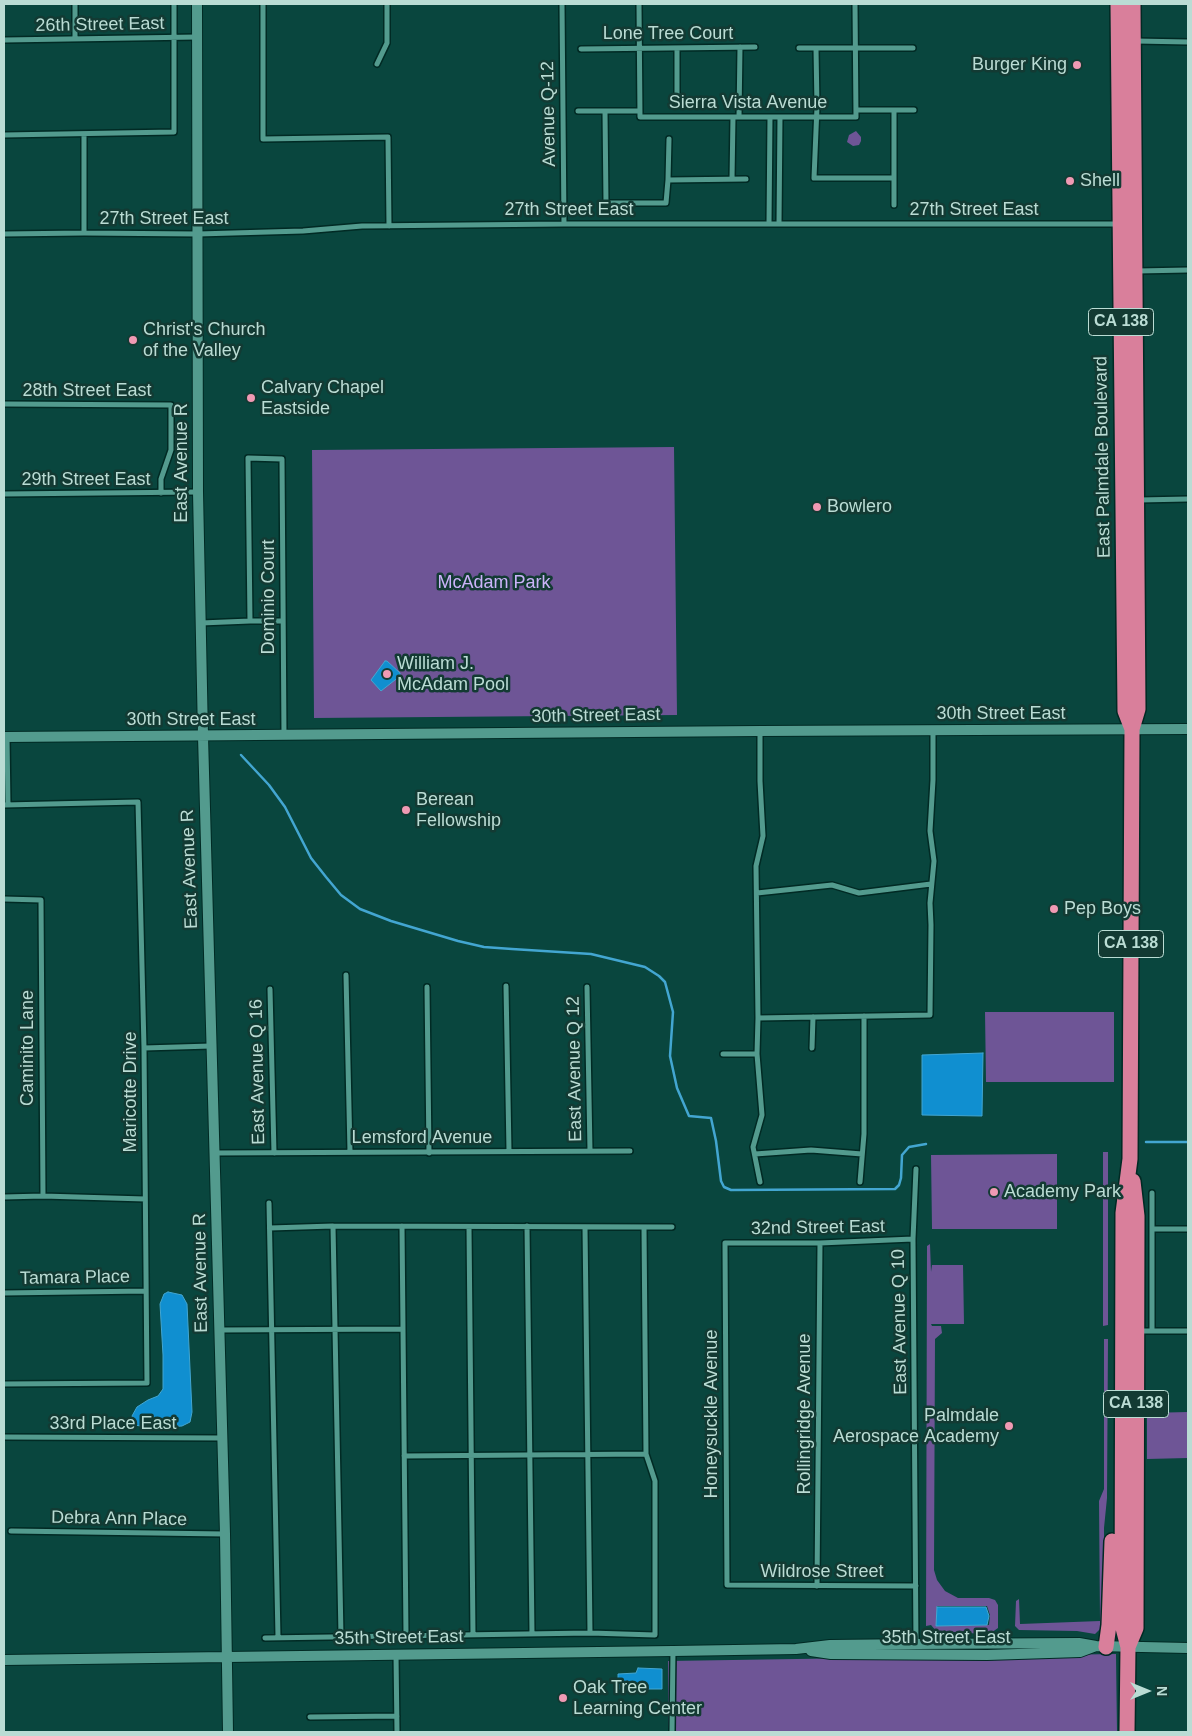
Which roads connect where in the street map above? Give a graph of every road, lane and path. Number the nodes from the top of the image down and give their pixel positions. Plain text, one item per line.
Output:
1 (75, 4) edge
2 (174, 4) edge
3 (197, 4) edge
4 (263, 4) edge
5 (386, 4) edge
6 (562, 4) edge
7 (639, 4) edge
8 (856, 4) edge
9 (1118, 4) edge
10 (1133, 4) edge
11 (173, 37) junction
12 (197, 37) junction
13 (75, 39) junction
14 (4, 40) edge
15 (1126, 41) junction
16 (1188, 42) edge
17 (740, 47) junction
18 (755, 47) dead end
19 (639, 48) junction
20 (677, 48) junction
21 (799, 48) dead end
22 (816, 48) junction
23 (856, 48) junction
24 (913, 48) dead end
25 (582, 49) dead end
26 (377, 64) dead end
27 (677, 101) dead end
28 (856, 110) junction
29 (894, 110) junction
30 (914, 110) dead end
31 (578, 111) dead end
32 (605, 111) junction
33 (640, 111) junction
34 (733, 117) junction
35 (740, 117) junction
36 (770, 117) junction
37 (780, 117) junction
38 (815, 117) junction
39 (4, 135) edge
40 (84, 135) junction
41 (669, 139) dead end
42 (894, 178) junction
43 (732, 179) junction
44 (746, 179) dead end
45 (668, 180) junction
46 (894, 204) dead end
47 (564, 224) junction
48 (769, 224) junction
49 (779, 224) junction
50 (1127, 224) junction
51 (388, 226) junction
52 (84, 233) junction
53 (4, 234) edge
54 (198, 234) junction
55 (1188, 270) edge
56 (1134, 271) junction
57 (4, 404) edge
58 (198, 492) junction
59 (161, 493) junction
60 (4, 494) edge
61 (1188, 499) edge
62 (1136, 500) junction
63 (250, 621) junction
64 (283, 621) junction
65 (201, 622) junction
66 (1132, 729) junction
67 (1188, 729) edge
68 (760, 731) junction
69 (933, 731) junction
70 (284, 735) junction
71 (203, 736) junction
72 (5, 737) edge
73 (6, 804) edge
74 (931, 884) junction
75 (757, 893) junction
76 (4, 899) edge
77 (346, 975) dead end
78 (506, 986) dead end
79 (427, 987) dead end
80 (587, 987) dead end
81 (270, 989) dead end
82 (864, 1016) junction
83 (813, 1017) junction
84 (758, 1018) junction
85 (212, 1046) junction
86 (144, 1048) junction
87 (812, 1048) dead end
88 (723, 1054) dead end
89 (757, 1054) junction
90 (590, 1151) junction
91 (630, 1151) dead end
92 (350, 1152) junction
93 (509, 1152) junction
94 (215, 1153) junction
95 (274, 1153) junction
96 (429, 1153) junction
97 (755, 1154) junction
98 (862, 1154) junction
99 (1130, 1159) junction
100 (916, 1169) dead end
101 (760, 1182) dead end
102 (860, 1182) dead end
103 (1152, 1193) dead end
104 (43, 1196) junction
105 (4, 1197) edge
106 (145, 1199) junction
107 (269, 1203) dead end
108 (1123, 1218) junction
109 (333, 1226) junction
110 (402, 1226) junction
111 (526, 1226) junction
112 (469, 1227) junction
113 (585, 1227) junction
114 (644, 1227) junction
115 (672, 1227) dead end
116 (270, 1228) junction
117 (1152, 1229) junction
118 (1188, 1229) edge
119 (913, 1239) junction
120 (725, 1243) joint
121 (820, 1243) junction
122 (146, 1291) junction
123 (4, 1292) edge
124 (403, 1329) junction
125 (219, 1330) junction
126 (271, 1330) junction
127 (334, 1330) junction
128 (1136, 1331) junction
129 (1152, 1331) junction
130 (1188, 1331) edge
131 (1114, 1332) dead end
132 (4, 1384) edge
133 (4, 1437) edge
134 (223, 1438) junction
135 (646, 1454) junction
136 (530, 1455) junction
137 (588, 1455) junction
138 (404, 1456) junction
139 (472, 1456) junction
140 (1122, 1458) junction
141 (11, 1531) dead end
142 (226, 1534) junction
143 (727, 1585) joint
144 (817, 1586) junction
145 (916, 1586) junction
146 (532, 1634) junction
147 (590, 1634) junction
148 (406, 1635) junction
149 (474, 1635) junction
150 (341, 1636) junction
151 (278, 1637) junction
152 (265, 1638) dead end
153 (1005, 1643) junction
154 (916, 1644) junction
155 (1101, 1646) junction
156 (1128, 1647) junction
157 (1188, 1648) edge
158 (796, 1649) junction
159 (673, 1652) junction
160 (396, 1654) junction
161 (916, 1654) junction
162 (945, 1654) junction
163 (227, 1657) junction
164 (4, 1660) edge
165 (397, 1716) junction
166 (310, 1717) dead end
167 (228, 1732) edge
168 (397, 1732) edge
169 (672, 1732) edge
170 (1127, 1732) edge

1 - 13 street
2 - 11 street
3 - 12 street, East Avenue R
4 - 51 street
5 - 26 street
6 - 47 street, Avenue Q-12
7 - 19 street
8 - 23 street
9 - 15 highway, East Palmdale Boulevard / CA 138
10 - 15 highway, East Palmdale Boulevard / CA 138
11 - 12 street, 26th Street East
11 - 13 street, 26th Street East
11 - 40 street
12 - 54 street, East Avenue R
13 - 14 street, 26th Street East
15 - 16 street
15 - 50 highway, East Palmdale Boulevard / CA 138
17 - 18 street, Lone Tree Court
17 - 20 street, Lone Tree Court
17 - 35 street
19 - 20 street, Lone Tree Court
19 - 25 street, Lone Tree Court
19 - 33 street
20 - 27 street
21 - 22 street
22 - 23 street
22 - 38 street
23 - 24 street
23 - 28 street
28 - 29 street
28 - 38 street, Sierra Vista Avenue
29 - 30 street
29 - 42 street
31 - 32 street
32 - 33 street
32 - 45 street
33 - 34 street, Sierra Vista Avenue
34 - 35 street, Sierra Vista Avenue
34 - 43 street
35 - 36 street, Sierra Vista Avenue
36 - 37 street, Sierra Vista Avenue
36 - 48 street
37 - 38 street, Sierra Vista Avenue
37 - 49 street
38 - 42 street
39 - 40 street
40 - 52 street
41 - 45 street
42 - 46 street
43 - 44 street
43 - 45 street
47 - 48 street, 27th Street East
47 - 51 street, 27th Street East
48 - 49 street, 27th Street East
49 - 50 street, 27th Street East
50 - 56 highway, East Palmdale Boulevard / CA 138
50 - 66 highway, East Palmdale Boulevard / CA 138
51 - 54 street, 27th Street East
52 - 53 street, 27th Street East
52 - 54 street, 27th Street East
54 - 58 street, East Avenue R
55 - 56 street
56 - 62 highway, East Palmdale Boulevard / CA 138
57 - 59 street, 28th Street East
58 - 59 street, 29th Street East
58 - 65 street, East Avenue R
59 - 60 street, 29th Street East
61 - 62 street
62 - 66 highway, East Palmdale Boulevard / CA 138
63 - 64 street
63 - 64 street, Dominio Court
63 - 65 street
64 - 70 street, Dominio Court
65 - 71 street, East Avenue R
66 - 67 street, 30th Street East
66 - 69 street, 30th Street East
66 - 99 highway, East Palmdale Boulevard / CA 138
68 - 69 street, 30th Street East
68 - 70 street, 30th Street East
68 - 75 street
69 - 74 street
70 - 71 street, 30th Street East
71 - 72 street, 30th Street East
71 - 85 street, East Avenue R
72 - 73 street
73 - 86 street, Maricotte Drive
74 - 75 street
74 - 82 street
75 - 84 street
76 - 104 street, Caminito Lane
77 - 92 street
78 - 93 street
79 - 96 street
80 - 90 street, East Avenue Q 12
81 - 95 street, East Avenue Q 16
82 - 83 street
82 - 98 street
83 - 84 street
83 - 87 street
84 - 89 street
85 - 86 street
85 - 94 street, East Avenue R
86 - 106 street, Maricotte Drive
88 - 89 street
89 - 97 street
90 - 91 street, Lemsford Avenue
90 - 93 street, Lemsford Avenue
92 - 95 street, Lemsford Avenue
92 - 96 street, Lemsford Avenue
93 - 96 street, Lemsford Avenue
94 - 95 street, Lemsford Avenue
94 - 125 street, East Avenue R
97 - 98 street
97 - 101 street
98 - 102 street
99 - 108 highway, East Palmdale Boulevard
99 - 128 highway, East Palmdale Boulevard / CA 138
100 - 119 street, East Avenue Q 10
103 - 117 street
104 - 105 street
104 - 106 street
106 - 122 street, Maricotte Drive
107 - 116 street
108 - 131 highway
108 - 140 highway, East Palmdale Boulevard
109 - 110 street
109 - 116 street
109 - 127 street
110 - 112 street
110 - 124 street
111 - 112 street
111 - 113 street
111 - 136 street
112 - 139 street
113 - 114 street
113 - 137 street
114 - 115 street
114 - 135 street
116 - 126 street
117 - 118 street
117 - 129 street
119 - 121 street, 32nd Street East
119 - 145 street, East Avenue Q 10
120 - 121 street, 32nd Street East
120 - 143 street, Honeysuckle Avenue
121 - 144 street, Rollingridge Avenue
122 - 123 street, Tamara Place
122 - 132 street, Maricotte Drive
124 - 127 street
124 - 138 street
125 - 126 street
125 - 134 street, East Avenue R
126 - 127 street
126 - 151 street
127 - 150 street
128 - 129 street
128 - 156 highway, East Palmdale Boulevard / CA 138
129 - 130 street
133 - 134 street, 33rd Place East
134 - 142 street, East Avenue R
135 - 137 street
135 - 147 street
136 - 137 street
136 - 139 street
136 - 146 street
137 - 147 street
138 - 139 street
138 - 148 street
139 - 149 street
140 - 155 highway
140 - 156 highway, East Palmdale Boulevard
141 - 142 street, Debra Ann Place
142 - 163 street, East Avenue R
143 - 144 street, Wildrose Street
144 - 145 street, Wildrose Street
145 - 154 street, East Avenue Q 10
146 - 147 street
146 - 149 street
148 - 149 street
148 - 150 street
150 - 151 street
151 - 152 street
153 - 154 street, 35th Street East
153 - 155 street, 35th Street East
153 - 162 street
154 - 158 street, 35th Street East
154 - 161 street, East Avenue Q 10
155 - 156 street, 35th Street East
155 - 162 street, 35th Street East
156 - 157 street, 35th Street East
156 - 170 highway, East Palmdale Boulevard / CA 138
158 - 159 street, 35th Street East
158 - 161 street, 35th Street East
159 - 160 street, 35th Street East
159 - 169 street
160 - 163 street, 35th Street East
160 - 165 street
161 - 162 street, 35th Street East
163 - 164 street, 35th Street East
163 - 167 street, East Avenue R
165 - 166 street
165 - 168 street

